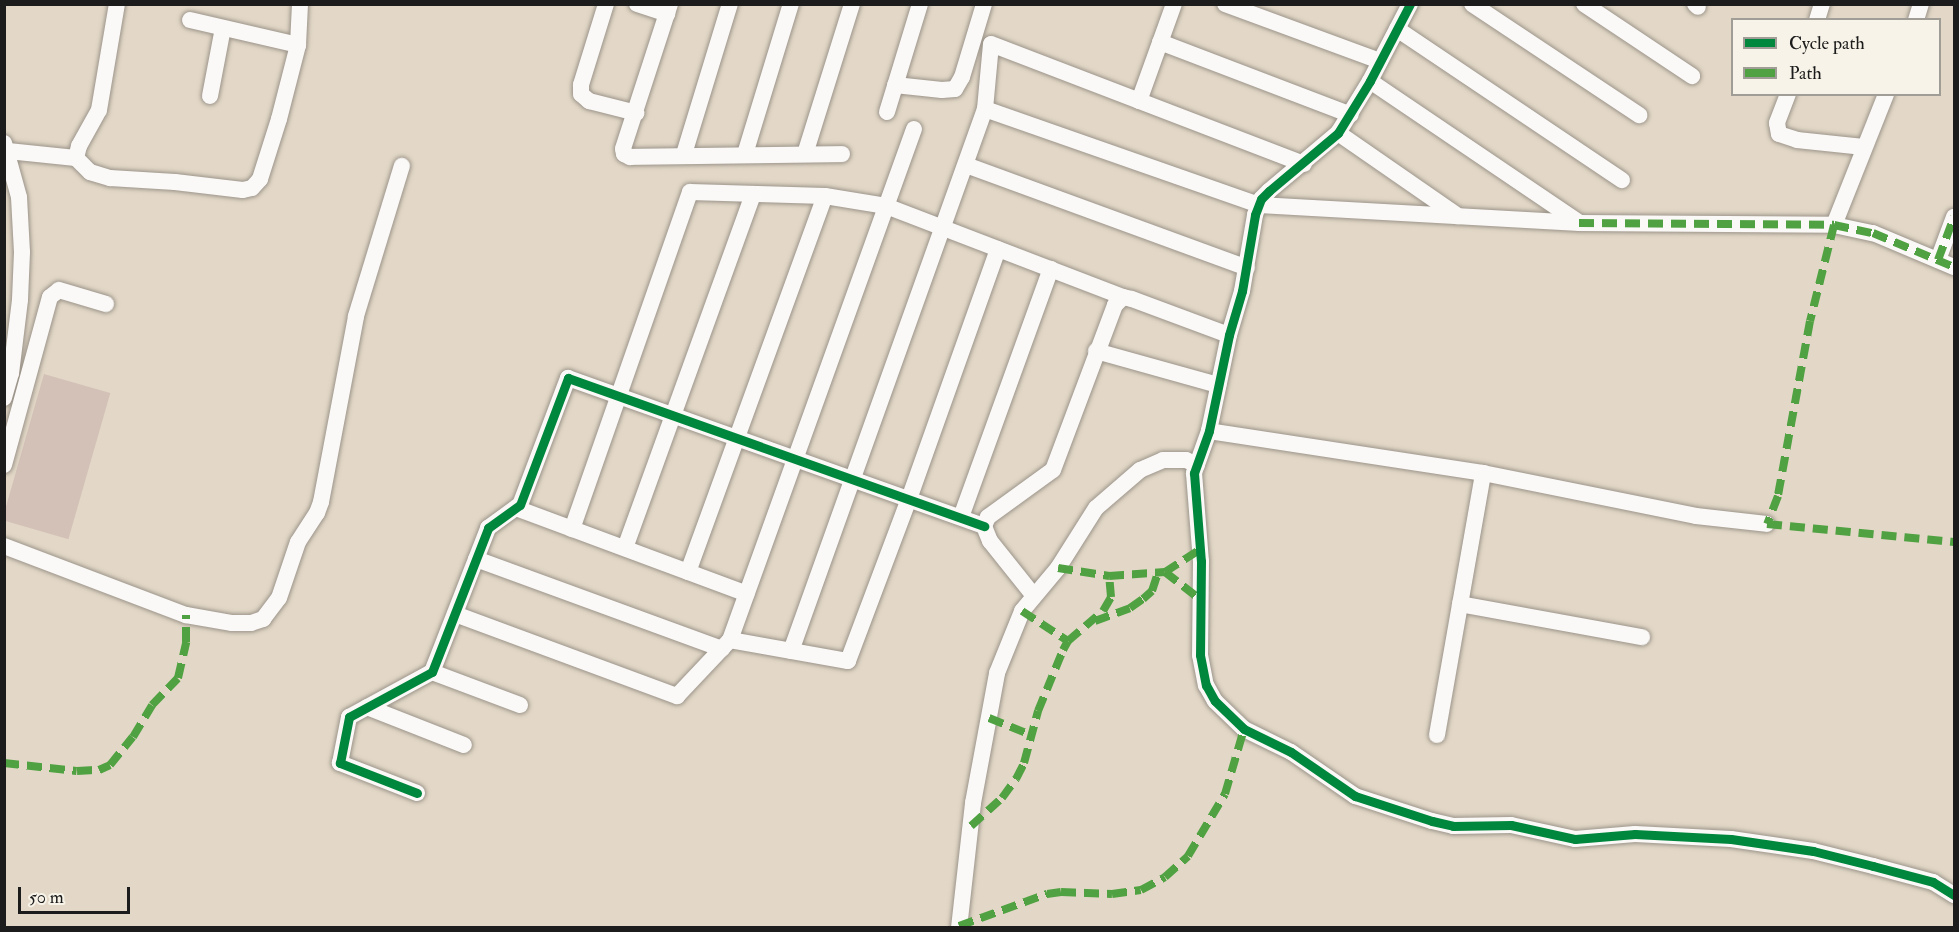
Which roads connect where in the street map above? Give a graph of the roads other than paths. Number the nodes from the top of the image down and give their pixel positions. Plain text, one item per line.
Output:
1 (117, 4) edge
2 (300, 4) edge
3 (606, 4) edge
4 (637, 4) edge
5 (730, 4) edge
6 (791, 4) edge
7 (852, 4) edge
8 (920, 4) edge
9 (984, 4) edge
10 (1174, 4) edge
11 (1225, 4) edge
12 (1472, 4) edge
13 (1584, 4) edge
14 (1406, 5) edge
15 (668, 9) edge
16 (190, 20) dead end
17 (223, 28) junction
18 (1397, 29) junction
19 (1160, 42) junction
20 (298, 45) junction
21 (1380, 61) junction
22 (1692, 76) dead end
23 (1370, 81) junction
24 (895, 85) junction
25 (210, 96) dead end
26 (1787, 96) edge
27 (1885, 96) edge
28 (1139, 100) junction
29 (985, 109) junction
30 (887, 112) dead end
31 (636, 113) junction
32 (1351, 115) junction
33 (1639, 115) dead end
34 (914, 129) dead end
35 (1338, 133) junction
36 (6, 147) edge
37 (1864, 147) junction
38 (684, 154) junction
39 (745, 154) junction
40 (805, 154) junction
41 (842, 154) dead end
42 (76, 158) junction
43 (1304, 164) junction
44 (966, 165) junction
45 (402, 166) dead end
46 (1622, 180) dead end
47 (753, 194) junction
48 (825, 196) junction
49 (1258, 205) junction
50 (886, 206) junction
51 (1458, 216) junction
52 (1954, 218) edge
53 (1579, 223) junction
54 (1834, 225) junction
55 (944, 228) junction
56 (998, 249) junction
57 (1938, 260) junction
58 (1954, 267) edge
59 (1246, 268) junction
60 (1051, 270) junction
61 (1123, 297) junction
62 (106, 304) dead end
63 (1229, 335) junction
64 (1095, 351) junction
65 (1218, 385) junction
66 (620, 397) junction
67 (4, 398) edge
68 (674, 416) junction
69 (1209, 431) junction
70 (735, 437) junction
71 (796, 459) junction
72 (4, 465) edge
73 (1197, 465) junction
74 (1483, 473) junction
75 (851, 478) junction
76 (909, 499) junction
77 (516, 508) junction
78 (961, 517) junction
79 (1767, 524) dead end
80 (984, 526) junction
81 (572, 529) junction
82 (4, 546) edge
83 (625, 548) junction
84 (476, 559) junction
85 (688, 572) junction
86 (747, 594) junction
87 (1034, 596) junction
88 (1460, 604) junction
89 (455, 614) junction
90 (1642, 637) dead end
91 (726, 645) junction
92 (790, 651) junction
93 (432, 672) junction
94 (520, 705) dead end
95 (367, 707) junction
96 (1437, 735) dead end
97 (464, 745) dead end
98 (417, 794) dead end
99 (1954, 895) edge
100 (959, 927) edge

1 - 42 street
2 - 20 street
3 - 31 street
4 - 15 street
5 - 38 street
6 - 39 street
7 - 40 street
8 - 24 street
9 - 24 street
10 - 19 street
11 - 21 street
12 - 33 street
13 - 22 street
14 - 18 street
15 - 31 street
16 - 17 street
17 - 20 street
17 - 25 street
18 - 21 street
18 - 46 street
19 - 28 street
19 - 32 street
20 - 42 street
21 - 23 street
23 - 32 street
23 - 53 street
24 - 30 street
26 - 37 street
27 - 37 street
28 - 29 street
28 - 43 street
29 - 44 street
29 - 49 street
31 - 38 street
32 - 35 street
34 - 50 street
35 - 43 street
35 - 51 street
36 - 42 street
36 - 67 street
37 - 54 street
38 - 39 street
39 - 40 street
40 - 41 street
43 - 49 street
44 - 55 street
44 - 59 street
45 - 82 street
47 - 48 street
47 - 66 street
47 - 68 street
48 - 50 street
48 - 70 street
49 - 51 street
49 - 59 street
50 - 55 street
50 - 71 street
51 - 53 street
52 - 57 street
53 - 54 street
54 - 57 street
55 - 56 street
55 - 75 street
56 - 60 street
56 - 76 street
57 - 58 street
59 - 63 street
60 - 61 street
60 - 78 street
61 - 63 street
61 - 64 street
62 - 72 street
63 - 65 street
64 - 65 street
64 - 80 street
65 - 69 street
66 - 68 street
66 - 77 street
66 - 81 street
68 - 70 street
68 - 83 street
69 - 73 street
69 - 74 street
70 - 71 street
70 - 85 street
71 - 75 street
71 - 86 street
73 - 87 street
73 - 99 street
74 - 79 street
74 - 88 street
75 - 76 street
75 - 92 street
76 - 78 street
76 - 92 street
77 - 81 street
77 - 84 street
78 - 80 street
80 - 87 street
81 - 83 street
83 - 85 street
84 - 89 street
84 - 91 street
85 - 86 street
86 - 91 street
87 - 100 street
88 - 90 street
88 - 96 street
89 - 91 street
89 - 93 street
91 - 92 street
93 - 94 street
93 - 95 street
95 - 97 street
95 - 98 street

